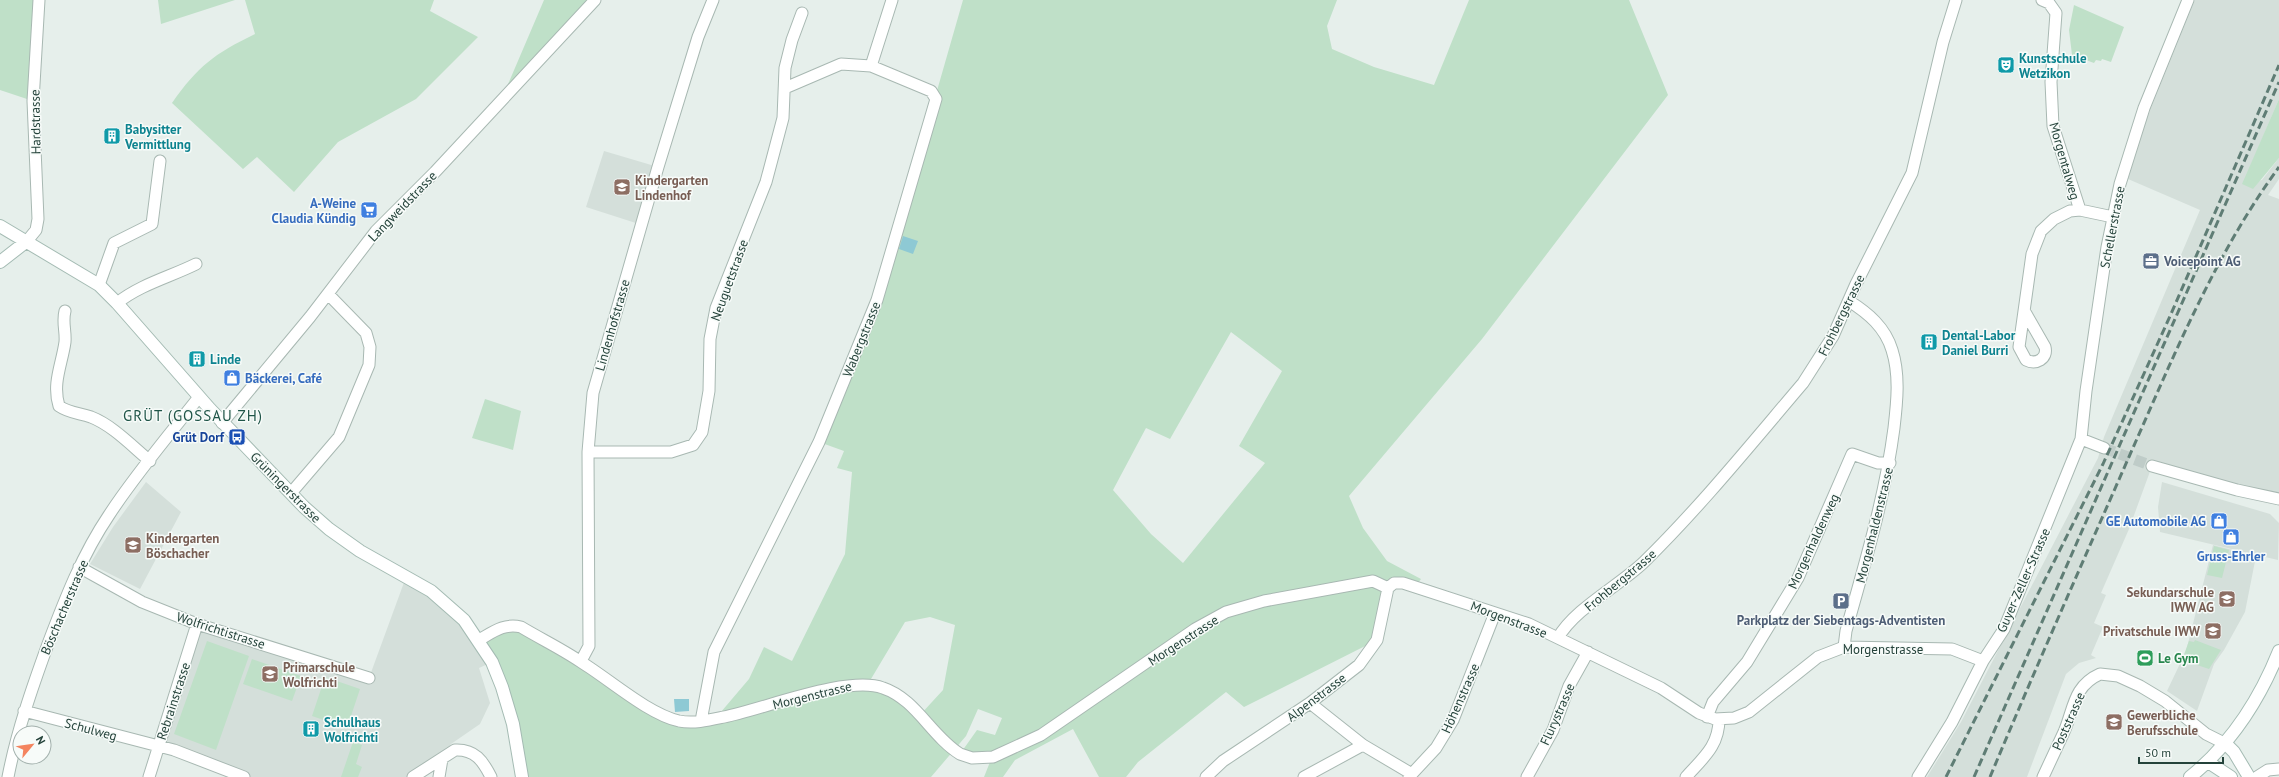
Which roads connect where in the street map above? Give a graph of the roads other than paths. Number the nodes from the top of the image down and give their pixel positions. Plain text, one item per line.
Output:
1 (39, 0) edge
2 (595, 0) edge
3 (713, 0) edge
4 (892, 0) edge
5 (1956, 0) edge
6 (2042, 0) edge
7 (2188, 0) edge
8 (802, 13) dead end
9 (871, 66) junction
10 (785, 88) junction
11 (160, 161) dead end
12 (2080, 210) junction
13 (2113, 218) junction
14 (0, 226) edge
15 (27, 241) junction
16 (0, 262) edge
17 (196, 264) dead end
18 (99, 285) junction
19 (328, 294) junction
20 (1849, 301) junction
21 (117, 303) junction
22 (65, 311) dead end
23 (2025, 312) dead end
24 (199, 397) junction
25 (222, 422) junction
26 (2081, 439) junction
27 (2104, 448) tunnel mouth
28 (588, 452) junction
29 (150, 460) junction
30 (1890, 463) junction
31 (2152, 466) tunnel mouth
32 (291, 494) junction
33 (2279, 499) edge
34 (80, 566) junction
35 (1388, 588) junction
36 (1495, 613) junction
37 (197, 624) junction
38 (1558, 638) junction
39 (479, 640) junction
40 (1844, 647) junction
41 (2279, 651) edge
42 (1588, 652) junction
43 (581, 661) junction
44 (1983, 661) junction
45 (369, 678) dead end
46 (1310, 703) junction
47 (24, 711) junction
48 (1707, 717) junction
49 (1719, 719) junction
50 (701, 721) junction
51 (2226, 744) junction
52 (1362, 745) junction
53 (158, 747) junction
54 (442, 759) junction
55 (2208, 762) junction
56 (2279, 769) edge
57 (1411, 775) edge
58 (8, 777) edge
59 (149, 777) edge
60 (244, 777) edge
61 (413, 777) edge
62 (439, 777) edge
63 (491, 777) edge
64 (522, 777) edge
65 (1206, 777) edge
66 (1304, 777) edge
67 (1527, 777) edge
68 (1686, 777) edge
69 (1918, 777) edge
70 (2043, 777) edge
71 (2190, 777) edge
72 (2231, 777) edge
73 (2249, 777) edge
74 (2257, 777) edge

1 - 15 street, Hardstrasse
2 - 19 street, Langweidstrasse
3 - 28 street, Lindenhofstrasse
4 - 9 street
5 - 20 street, Frohbergstrasse
6 - 12 street, Morgentalweg
7 - 13 street, Schellerstrasse
8 - 10 street, Neuguetstrasse
9 - 10 street, Wabergstrasse
9 - 50 street, Wabergstrasse
10 - 28 street, Neuguetstrasse
11 - 18 street
12 - 13 street, Morgentalweg
12 - 23 street, Morgentalweg
13 - 26 street, Schellerstrasse
14 - 15 main road, Grüningerstrasse
15 - 16 main road
15 - 18 main road, Grüningerstrasse
17 - 21 street
18 - 21 main road, Grüningerstrasse
19 - 25 street, Langweidstrasse
19 - 32 street
20 - 30 street, Morgenhaldenstrasse
20 - 38 street, Frohbergstrasse
21 - 24 main road, Grüningerstrasse
22 - 29 street
24 - 25 main road, Grüningerstrasse
24 - 29 street, Böschacherstrasse
25 - 32 main road, Grüningerstrasse
26 - 27 street
26 - 44 street, Guyer-Zeller-Strasse
28 - 43 street, Lindenhofstrasse
29 - 34 street, Böschacherstrasse
30 - 40 street, Morgenhaldenstrasse
30 - 48 street, Morgenhaldenweg
31 - 33 street
32 - 39 main road, Grüningerstrasse
34 - 37 street, Wolfrichtistrasse
34 - 47 street, Böschacherstrasse
35 - 36 street, Morgenstrasse
35 - 46 street, Alpenstrasse
35 - 50 street, Morgenstrasse
36 - 38 street, Morgenstrasse
36 - 57 street, Höhenstrasse
37 - 45 street, Wolfrichtistrasse
37 - 53 street, Rebrainstrasse
38 - 42 street, Morgenstrasse
39 - 43 street, Morgenstrasse
39 - 64 main road, Grüningerstrasse
40 - 44 street, Morgenstrasse
40 - 49 street, Morgenstrasse
41 - 51 main road
42 - 48 street, Morgenstrasse
42 - 67 street, Flurystrasse
43 - 50 street, Morgenstrasse
44 - 69 street, Guyer-Zeller-Strasse
46 - 52 street, Höhenstrasse
46 - 65 street, Alpenstrasse
47 - 53 street, Schulweg
47 - 58 street, Böschacherstrasse
48 - 49 street, Morgenstrasse
49 - 68 street
51 - 55 main road
51 - 70 street, Poststrasse
51 - 73 main road
52 - 57 street, Höhenstrasse
52 - 66 street
53 - 59 street, Rebrainstrasse
53 - 60 street, Schulweg
54 - 61 street
54 - 62 street
54 - 63 street
55 - 71 main road
55 - 72 main road
56 - 74 street

